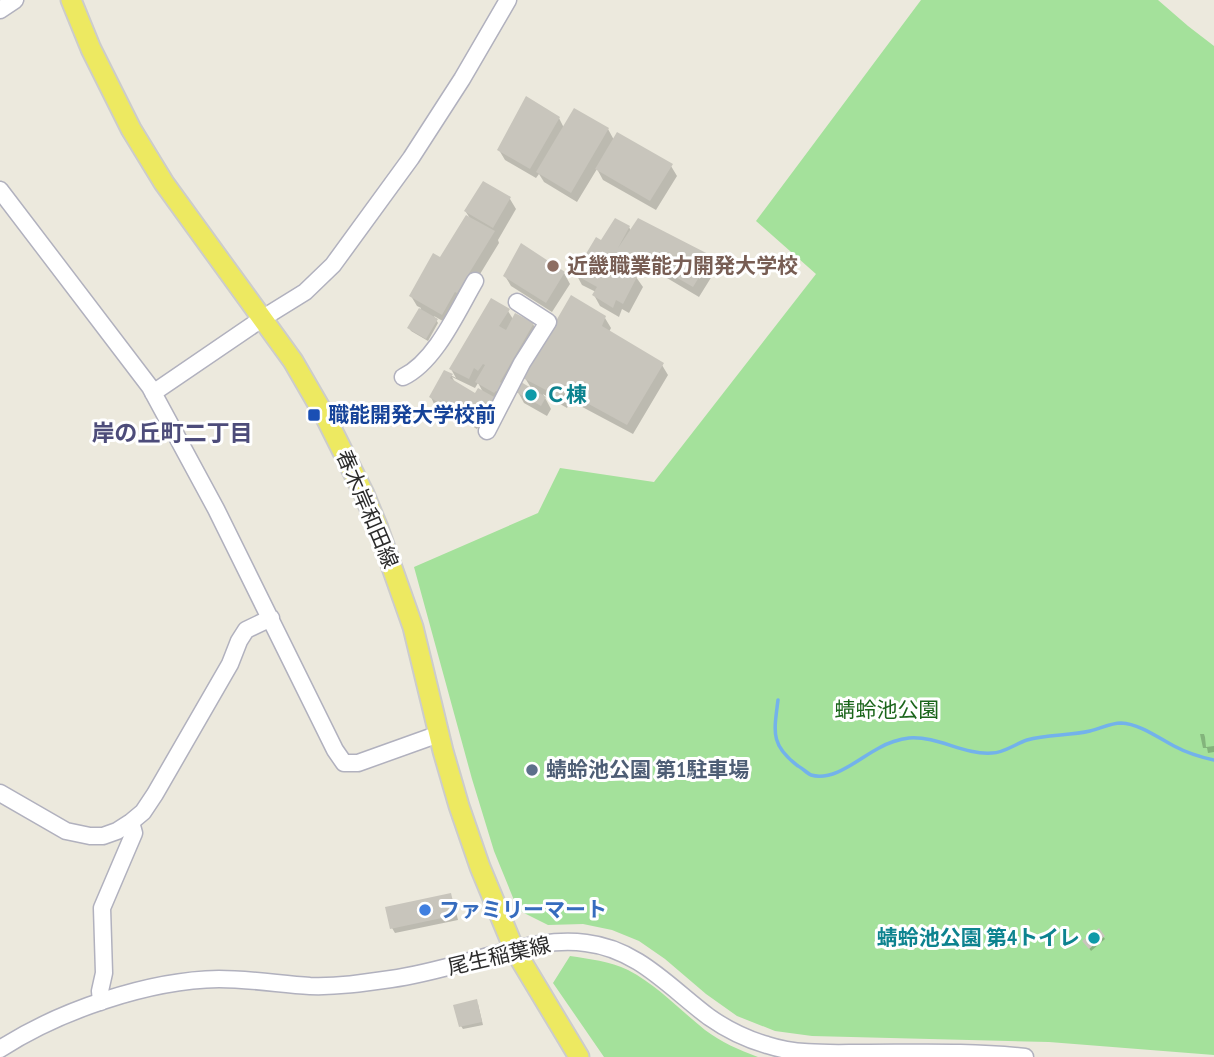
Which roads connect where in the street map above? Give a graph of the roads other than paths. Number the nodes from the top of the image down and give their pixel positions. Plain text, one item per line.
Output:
1 (15, 0) edge
2 (71, 0) edge
3 (508, 0) edge
4 (0, 10) edge
5 (0, 190) edge
6 (475, 281) dead end
7 (517, 302) dead end
8 (263, 318) junction
9 (403, 377) dead end
10 (153, 393) junction
11 (487, 431) dead end
12 (271, 618) junction
13 (439, 734) junction
14 (0, 793) edge
15 (131, 822) junction
16 (514, 949) junction
17 (101, 1002) junction
18 (0, 1049) edge
19 (579, 1057) edge
20 (1025, 1057) edge

1 - 4 street
2 - 8 main road, 春木岸和田線
3 - 8 street
5 - 10 street
6 - 9 street
7 - 11 street
8 - 10 street
8 - 13 main road, 春木岸和田線
10 - 12 street
12 - 13 street
12 - 15 street
13 - 16 main road, 春木岸和田線
14 - 15 street
15 - 17 street
16 - 17 street, 尾生稲葉線
16 - 19 main road, 春木岸和田線
16 - 20 street, 尾生稲葉線
17 - 18 street, 尾生稲葉線

